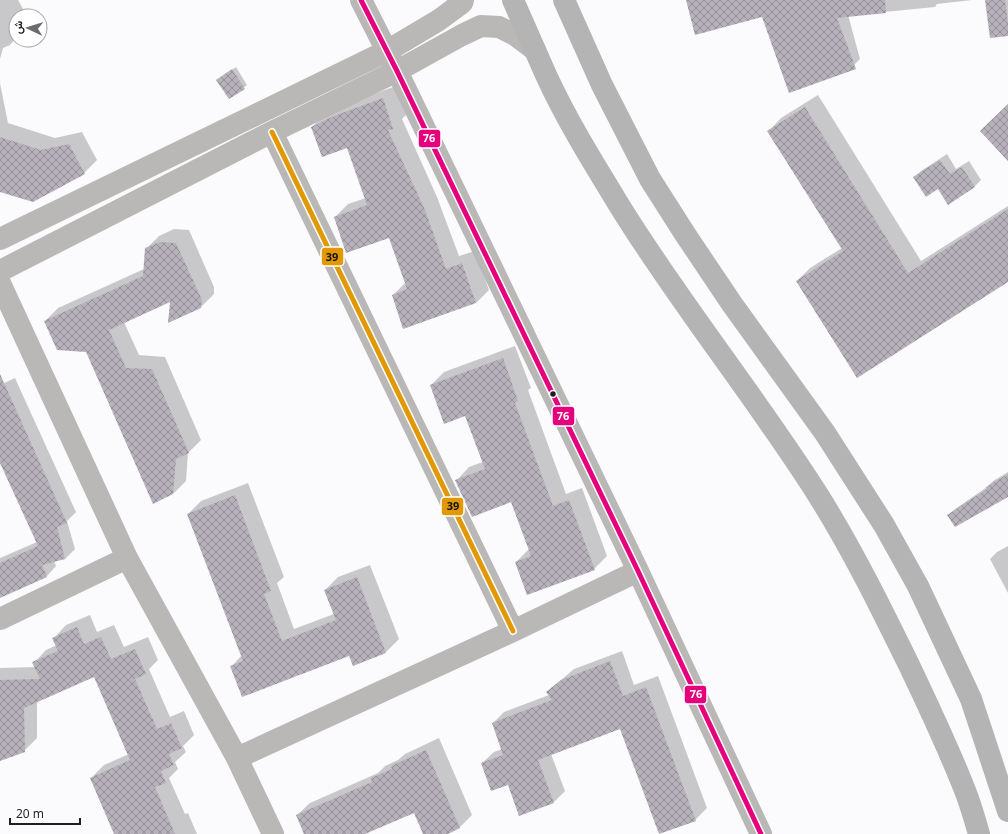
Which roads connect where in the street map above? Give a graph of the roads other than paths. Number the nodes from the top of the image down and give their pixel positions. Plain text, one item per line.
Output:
1 (361, 0) edge
2 (463, 0) edge
3 (514, 0) edge
4 (564, 0) edge
5 (536, 50) junction
6 (388, 51) junction
7 (397, 71) junction
8 (272, 132) junction
9 (0, 239) edge
10 (0, 271) edge
11 (0, 283) edge
12 (127, 558) junction
13 (638, 571) junction
14 (0, 619) edge
15 (513, 631) junction
16 (237, 758) junction
17 (1008, 811) edge
18 (273, 834) edge
19 (761, 834) edge
20 (979, 834) edge

1 - 6 street
2 - 6 street
3 - 5 highway
4 - 17 highway
5 - 7 street
5 - 20 highway
6 - 7 street
6 - 9 street
7 - 8 street
7 - 13 street
8 - 10 street
8 - 15 street
11 - 12 street
12 - 14 street
12 - 16 street
13 - 15 street
13 - 19 street
15 - 16 street
16 - 18 street

